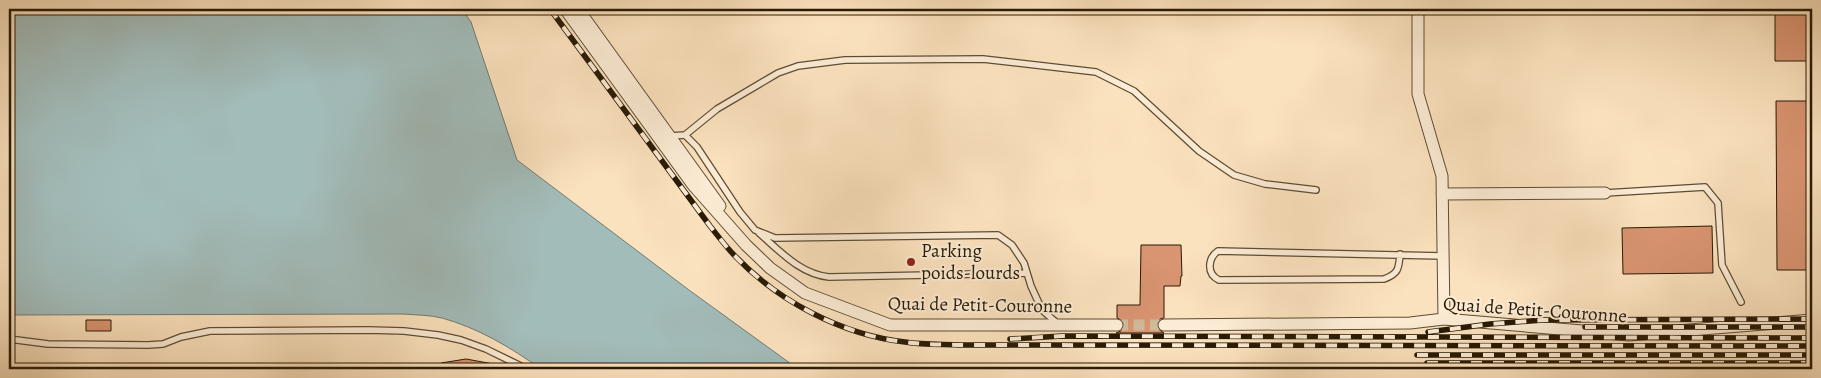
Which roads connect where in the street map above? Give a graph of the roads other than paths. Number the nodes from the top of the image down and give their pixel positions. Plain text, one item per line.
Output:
1 (565, 9) edge
2 (578, 9) edge
3 (1418, 9) edge
4 (684, 135) junction
5 (666, 138) junction
6 (1316, 190) dead end
7 (1605, 193) joint
8 (1442, 194) junction
9 (755, 230) junction
10 (1400, 254) junction
11 (1443, 256) junction
12 (1027, 273) junction
13 (1742, 302) dead end
14 (1444, 319) junction
15 (1812, 320) edge
16 (1116, 325) tunnel mouth
17 (1164, 325) tunnel mouth
18 (1059, 326) junction
19 (9, 340) edge
20 (527, 369) edge

1 - 5 street, Quai de Petit-Couronne
2 - 5 street, Quai de Petit-Couronne
3 - 8 street
4 - 5 lane
4 - 6 lane
4 - 9 lane
5 - 18 street, Quai de Petit-Couronne
7 - 8 street
7 - 13 lane
8 - 11 street
9 - 12 lane
9 - 12 lane
10 - 10 lane
10 - 11 lane
11 - 14 street
12 - 18 lane
14 - 15 street, Quai de Petit-Couronne
14 - 17 street, Quai de Petit-Couronne
16 - 18 street, Quai de Petit-Couronne
19 - 20 lane

